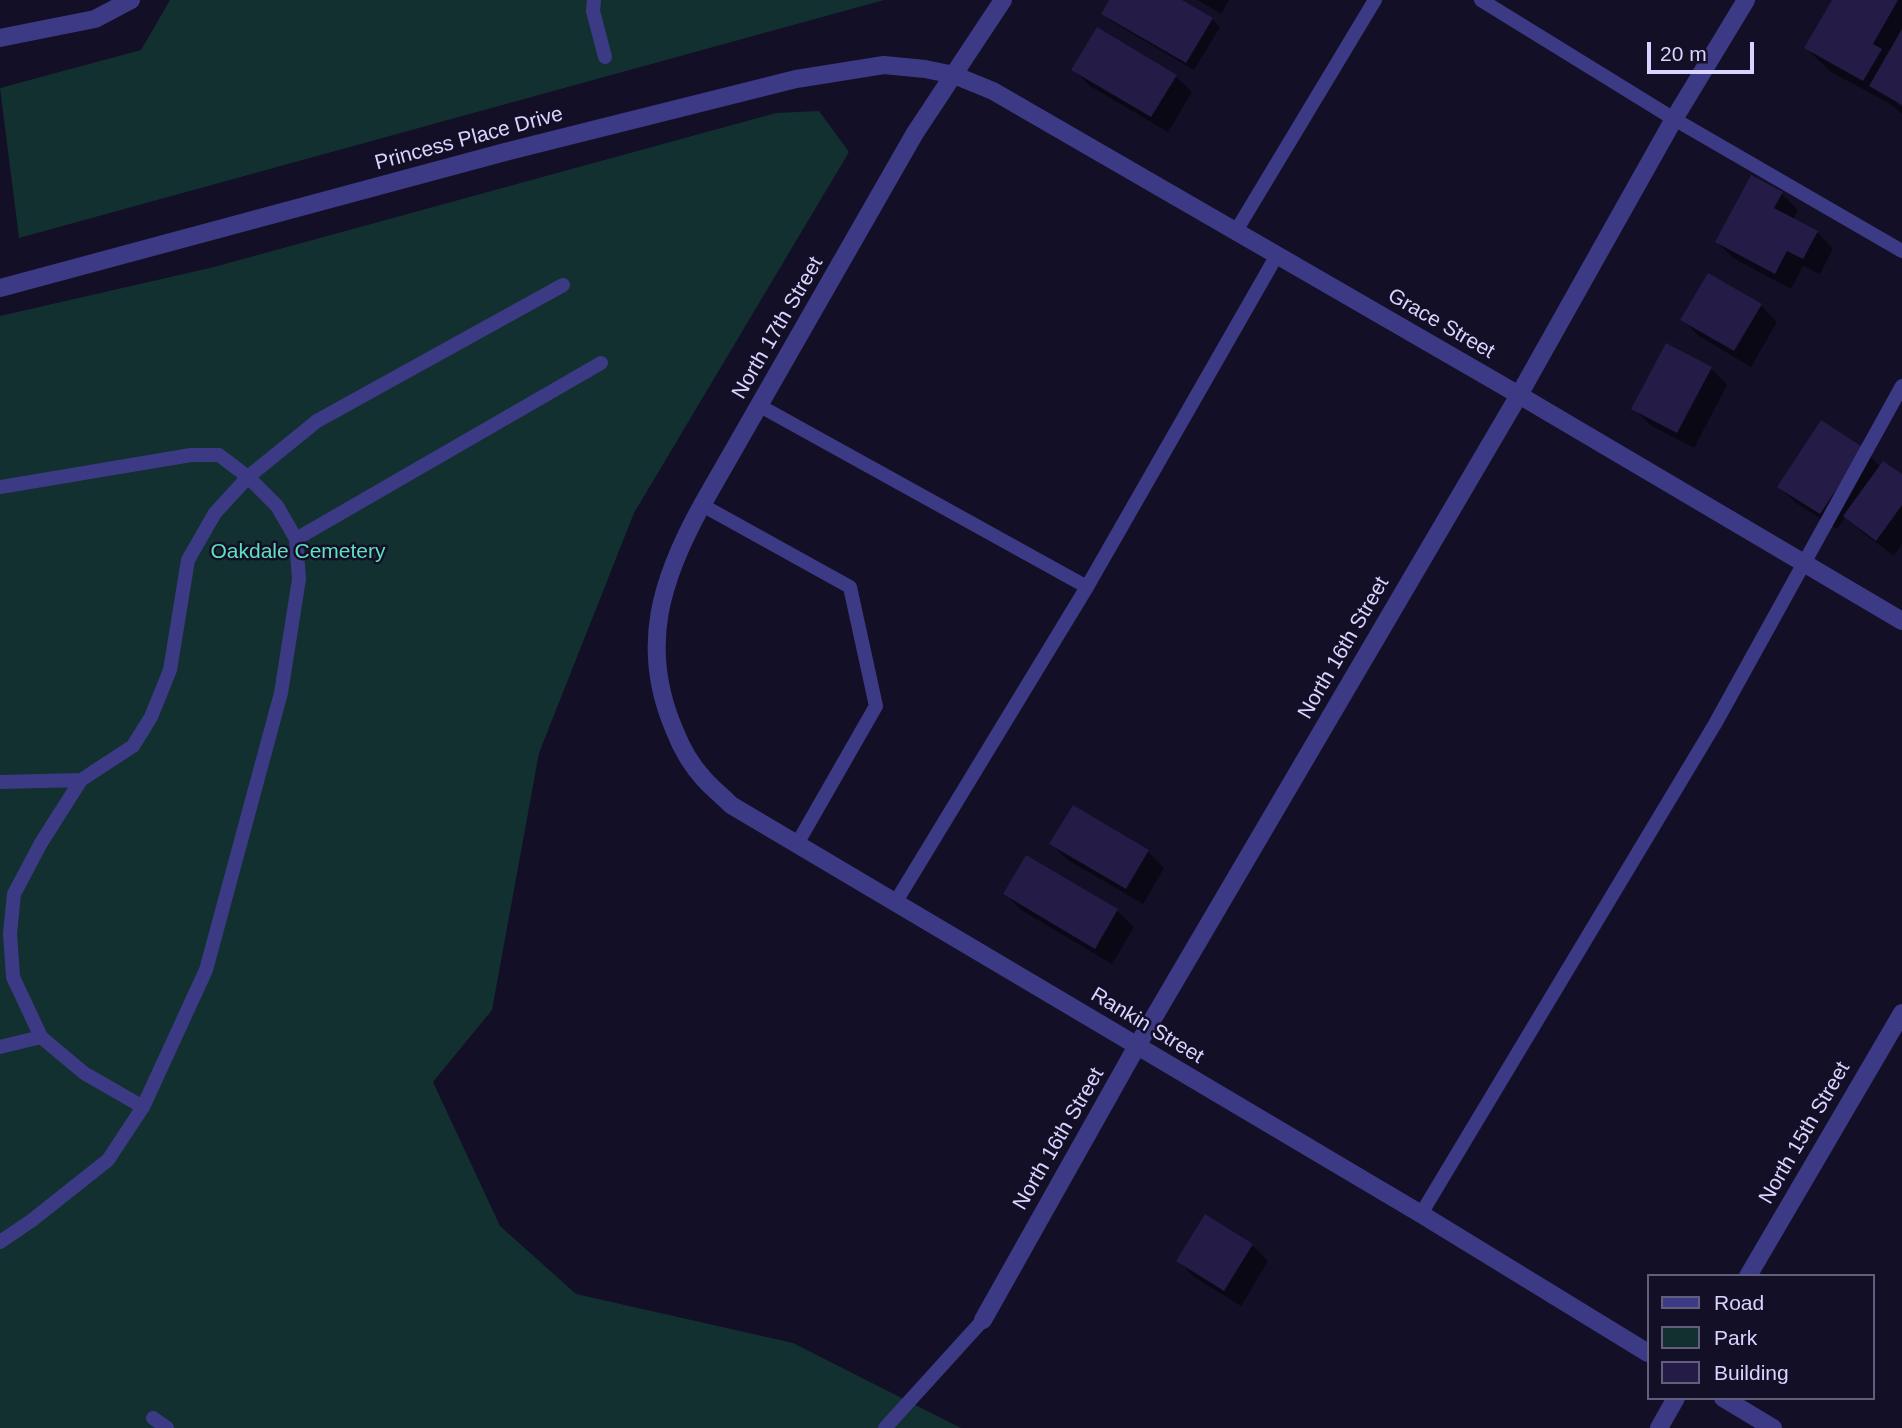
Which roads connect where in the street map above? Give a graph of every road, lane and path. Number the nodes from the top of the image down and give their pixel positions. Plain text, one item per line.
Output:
1 (131, 0) edge
2 (594, 0) edge
3 (1003, 0) edge
4 (1375, 0) edge
5 (1481, 0) edge
6 (1745, 0) edge
7 (0, 38) edge
8 (605, 57) dead end
9 (954, 75) junction
10 (1674, 119) junction
11 (1236, 232) junction
12 (1902, 251) edge
13 (1277, 255) junction
14 (563, 285) dead end
15 (0, 288) edge
16 (601, 363) dead end
17 (1902, 386) edge
18 (1519, 395) junction
19 (760, 406) junction
20 (248, 477) junction
21 (0, 487) edge
22 (702, 505) junction
23 (296, 539) junction
24 (1803, 562) junction
25 (1087, 587) junction
26 (1902, 621) edge
27 (662, 701) joint
28 (81, 780) junction
29 (0, 782) edge
30 (797, 844) junction
31 (895, 903) junction
32 (1902, 1013) edge
33 (41, 1037) junction
34 (1138, 1046) junction
35 (0, 1047) edge
36 (143, 1107) junction
37 (1421, 1214) junction
38 (0, 1242) edge
39 (1749, 1274) edge
40 (983, 1320) joint
41 (1646, 1352) edge
42 (1675, 1400) edge
43 (1726, 1400) edge
44 (153, 1418) dead end
45 (167, 1428) edge
46 (885, 1428) edge
47 (1659, 1428) edge
48 (1773, 1428) edge

1 - 7 street
2 - 8 lane
3 - 9 street, North 17th Street
4 - 11 lane
5 - 10 lane
6 - 10 street, North 16th Street
9 - 11 street, Grace Street
9 - 15 street, Princess Place Drive
9 - 19 street, North 17th Street
10 - 12 lane
10 - 18 street, North 16th Street
11 - 13 street, Grace Street
13 - 18 street, Grace Street
13 - 25 lane
14 - 20 lane
16 - 23 lane
17 - 24 lane
18 - 24 street, Grace Street
18 - 34 street, North 16th Street
19 - 22 street, North 17th Street
19 - 25 lane
20 - 21 lane
20 - 23 lane
20 - 28 lane
22 - 27 street, North 17th Street
22 - 30 lane
23 - 36 lane
24 - 26 street, Grace Street
24 - 37 lane
25 - 31 lane
27 - 30 street, Rankin Street
28 - 29 lane
28 - 33 lane
30 - 31 street, Rankin Street
31 - 34 street, Rankin Street
32 - 39 street, North 15th Street
33 - 35 lane
33 - 36 lane
34 - 37 street, Rankin Street
34 - 40 street, North 16th Street
36 - 38 lane
37 - 41 street, Rankin Street
40 - 46 lane
42 - 47 street
43 - 48 street
44 - 45 lane

